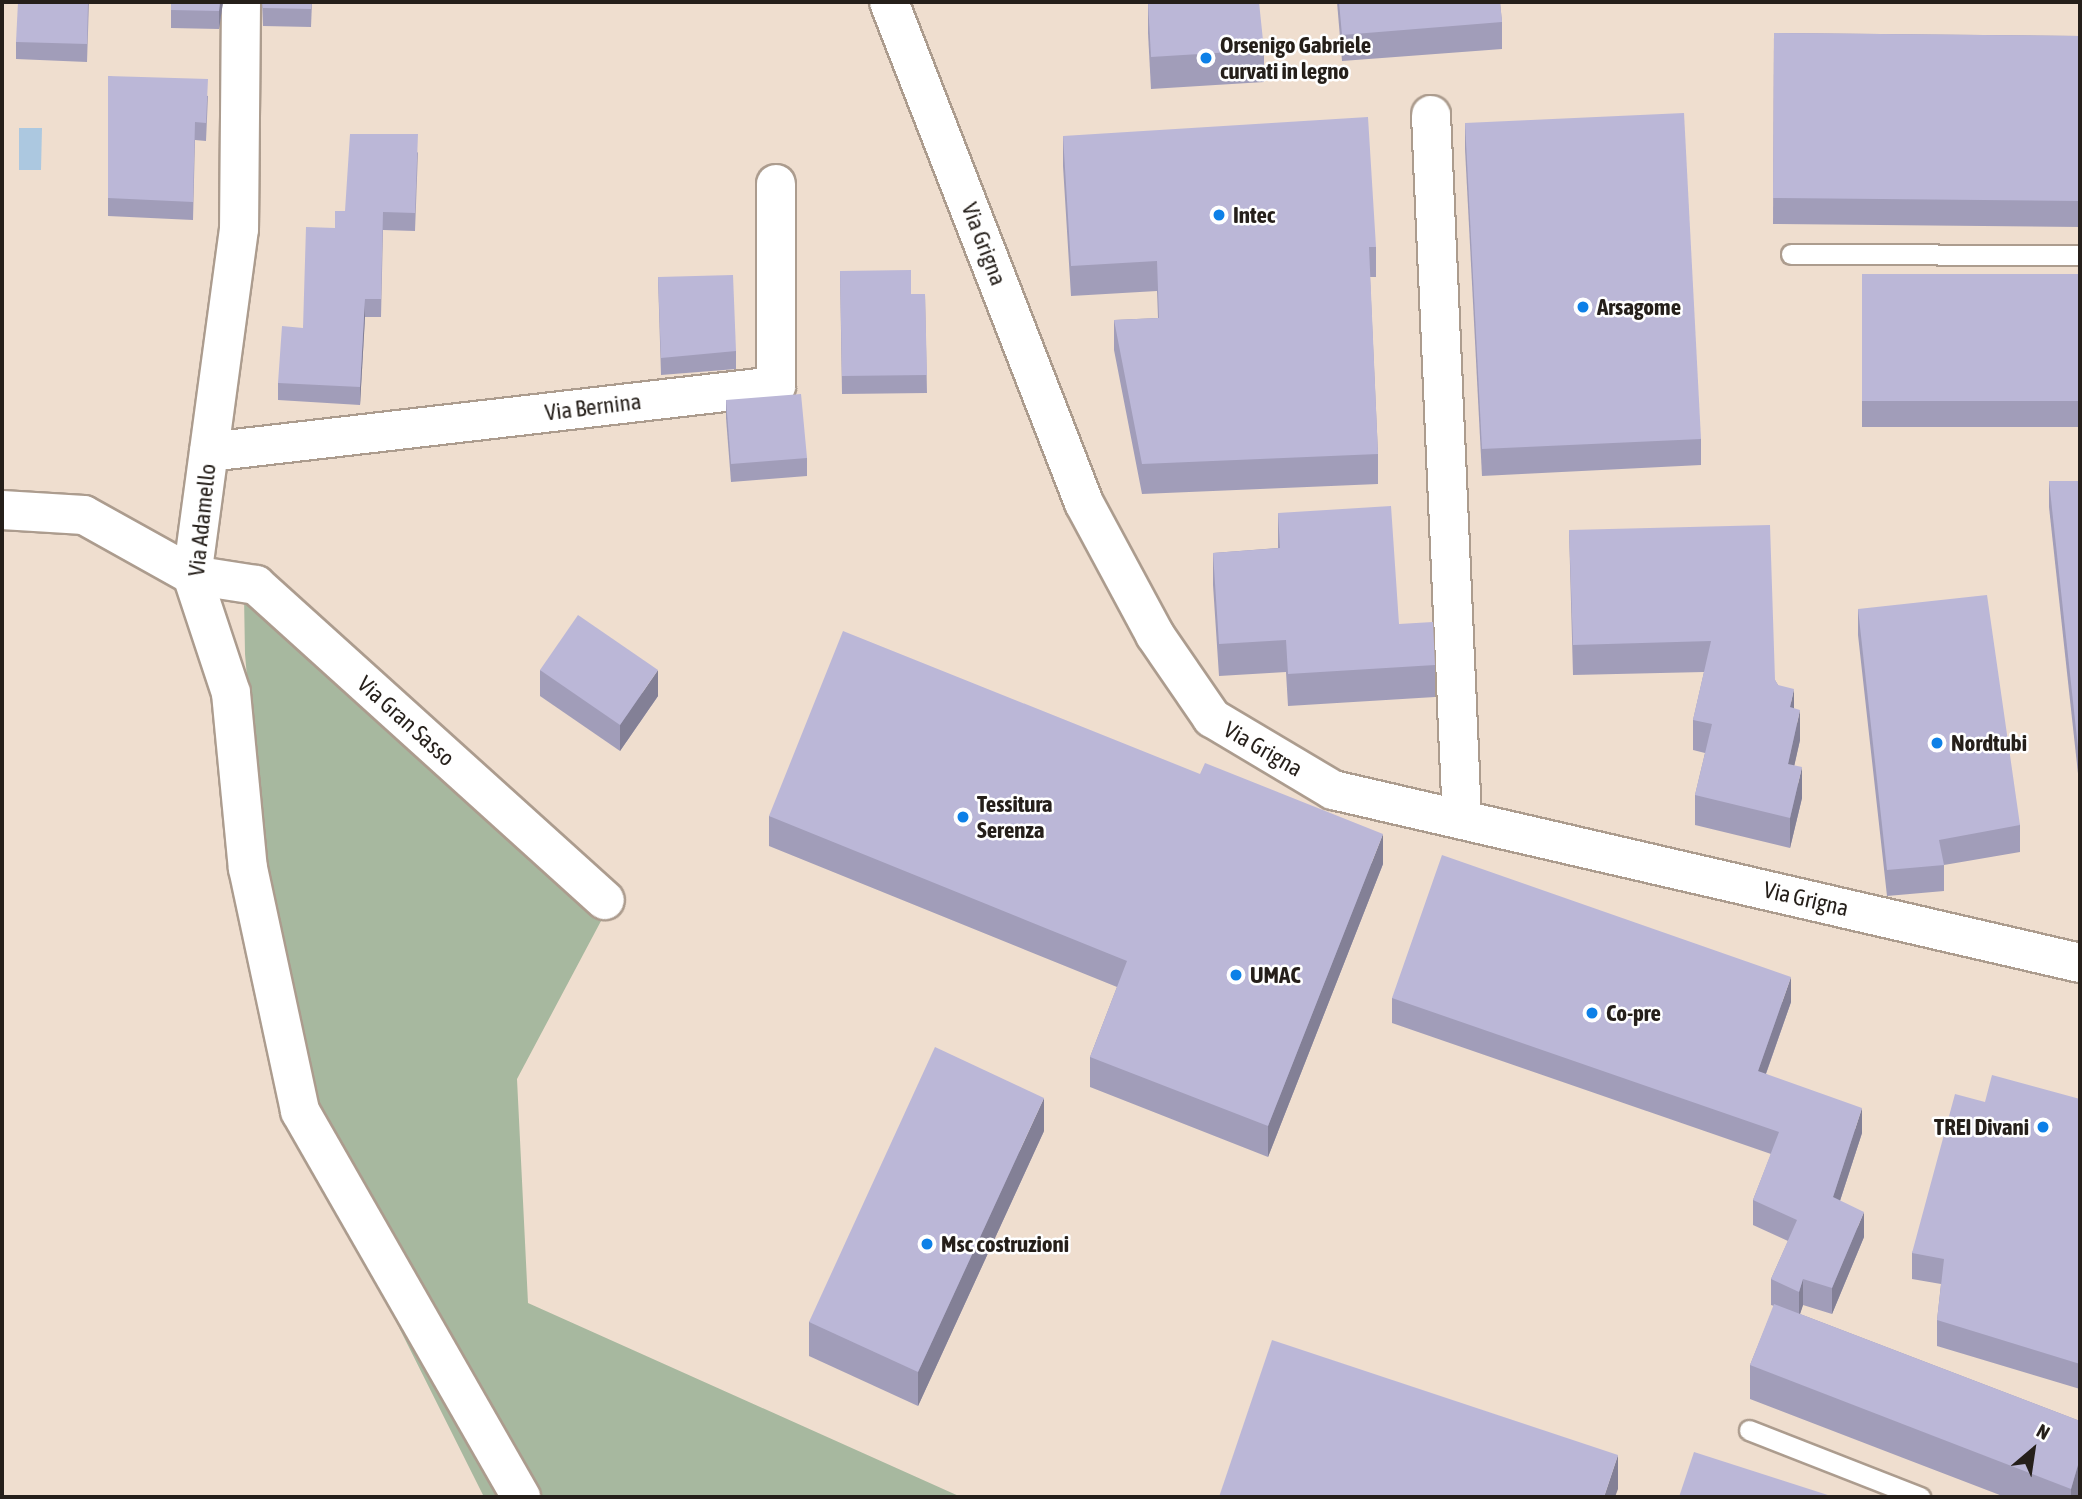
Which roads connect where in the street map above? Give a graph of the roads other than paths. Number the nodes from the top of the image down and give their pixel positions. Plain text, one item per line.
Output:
1 (242, 2) edge
2 (890, 2) edge
3 (1432, 115) dead end
4 (776, 184) dead end
5 (1791, 254) dead end
6 (2080, 255) edge
7 (209, 452) junction
8 (2, 510) edge
9 (192, 575) junction
10 (1462, 819) junction
11 (605, 900) dead end
12 (2080, 963) edge
13 (1749, 1430) dead end
14 (520, 1497) edge
15 (1920, 1497) edge

1 - 7 street, Via Adamello
2 - 10 street, Via Grigna
3 - 10 street
4 - 7 street, Via Bernina
5 - 6 lane
7 - 9 street, Via Adamello
8 - 9 street
9 - 11 street, Via Gran Sasso
9 - 14 street, Via Adamello
10 - 12 street, Via Grigna
13 - 15 lane

